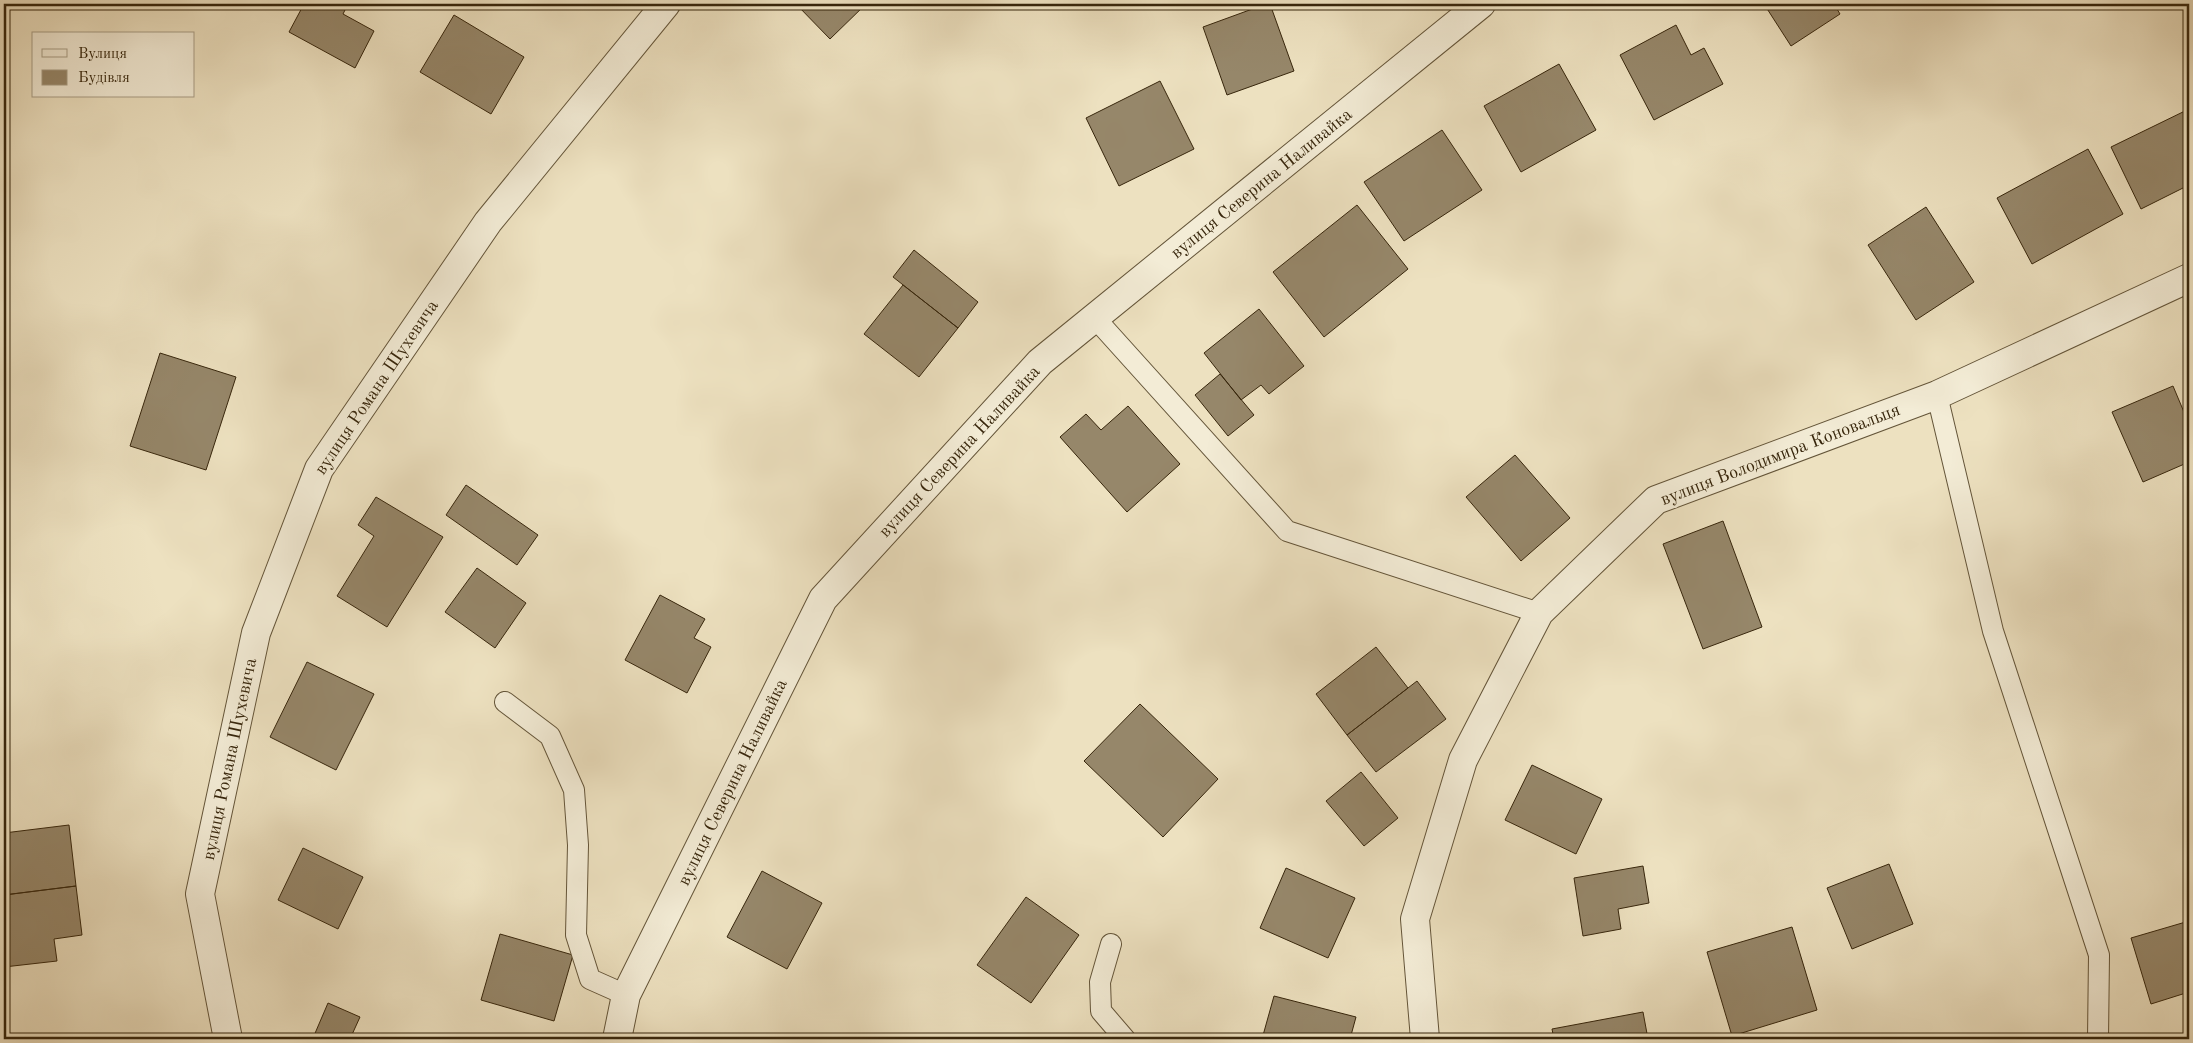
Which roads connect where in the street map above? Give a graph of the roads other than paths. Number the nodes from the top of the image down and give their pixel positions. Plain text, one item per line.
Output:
1 (666, 4) edge
2 (1481, 4) edge
3 (2189, 278) edge
4 (1095, 318) junction
5 (1936, 395) junction
6 (1539, 613) junction
7 (505, 702) dead end
8 (1111, 944) dead end
9 (626, 995) junction
10 (228, 1039) edge
11 (617, 1039) edge
12 (1126, 1039) edge
13 (1425, 1039) edge
14 (2098, 1039) edge

1 - 10 street, вулиця Романа Шухевича
2 - 4 street, вулиця Северина Наливайка
3 - 5 street, вулиця Володимира Коновальця
4 - 6 lane
4 - 9 street, вулиця Северина Наливайка
5 - 6 street, вулиця Володимира Коновальця
5 - 14 lane
6 - 13 street, вулиця Володимира Коновальця
7 - 9 lane
8 - 12 lane
9 - 11 street, вулиця Северина Наливайка

